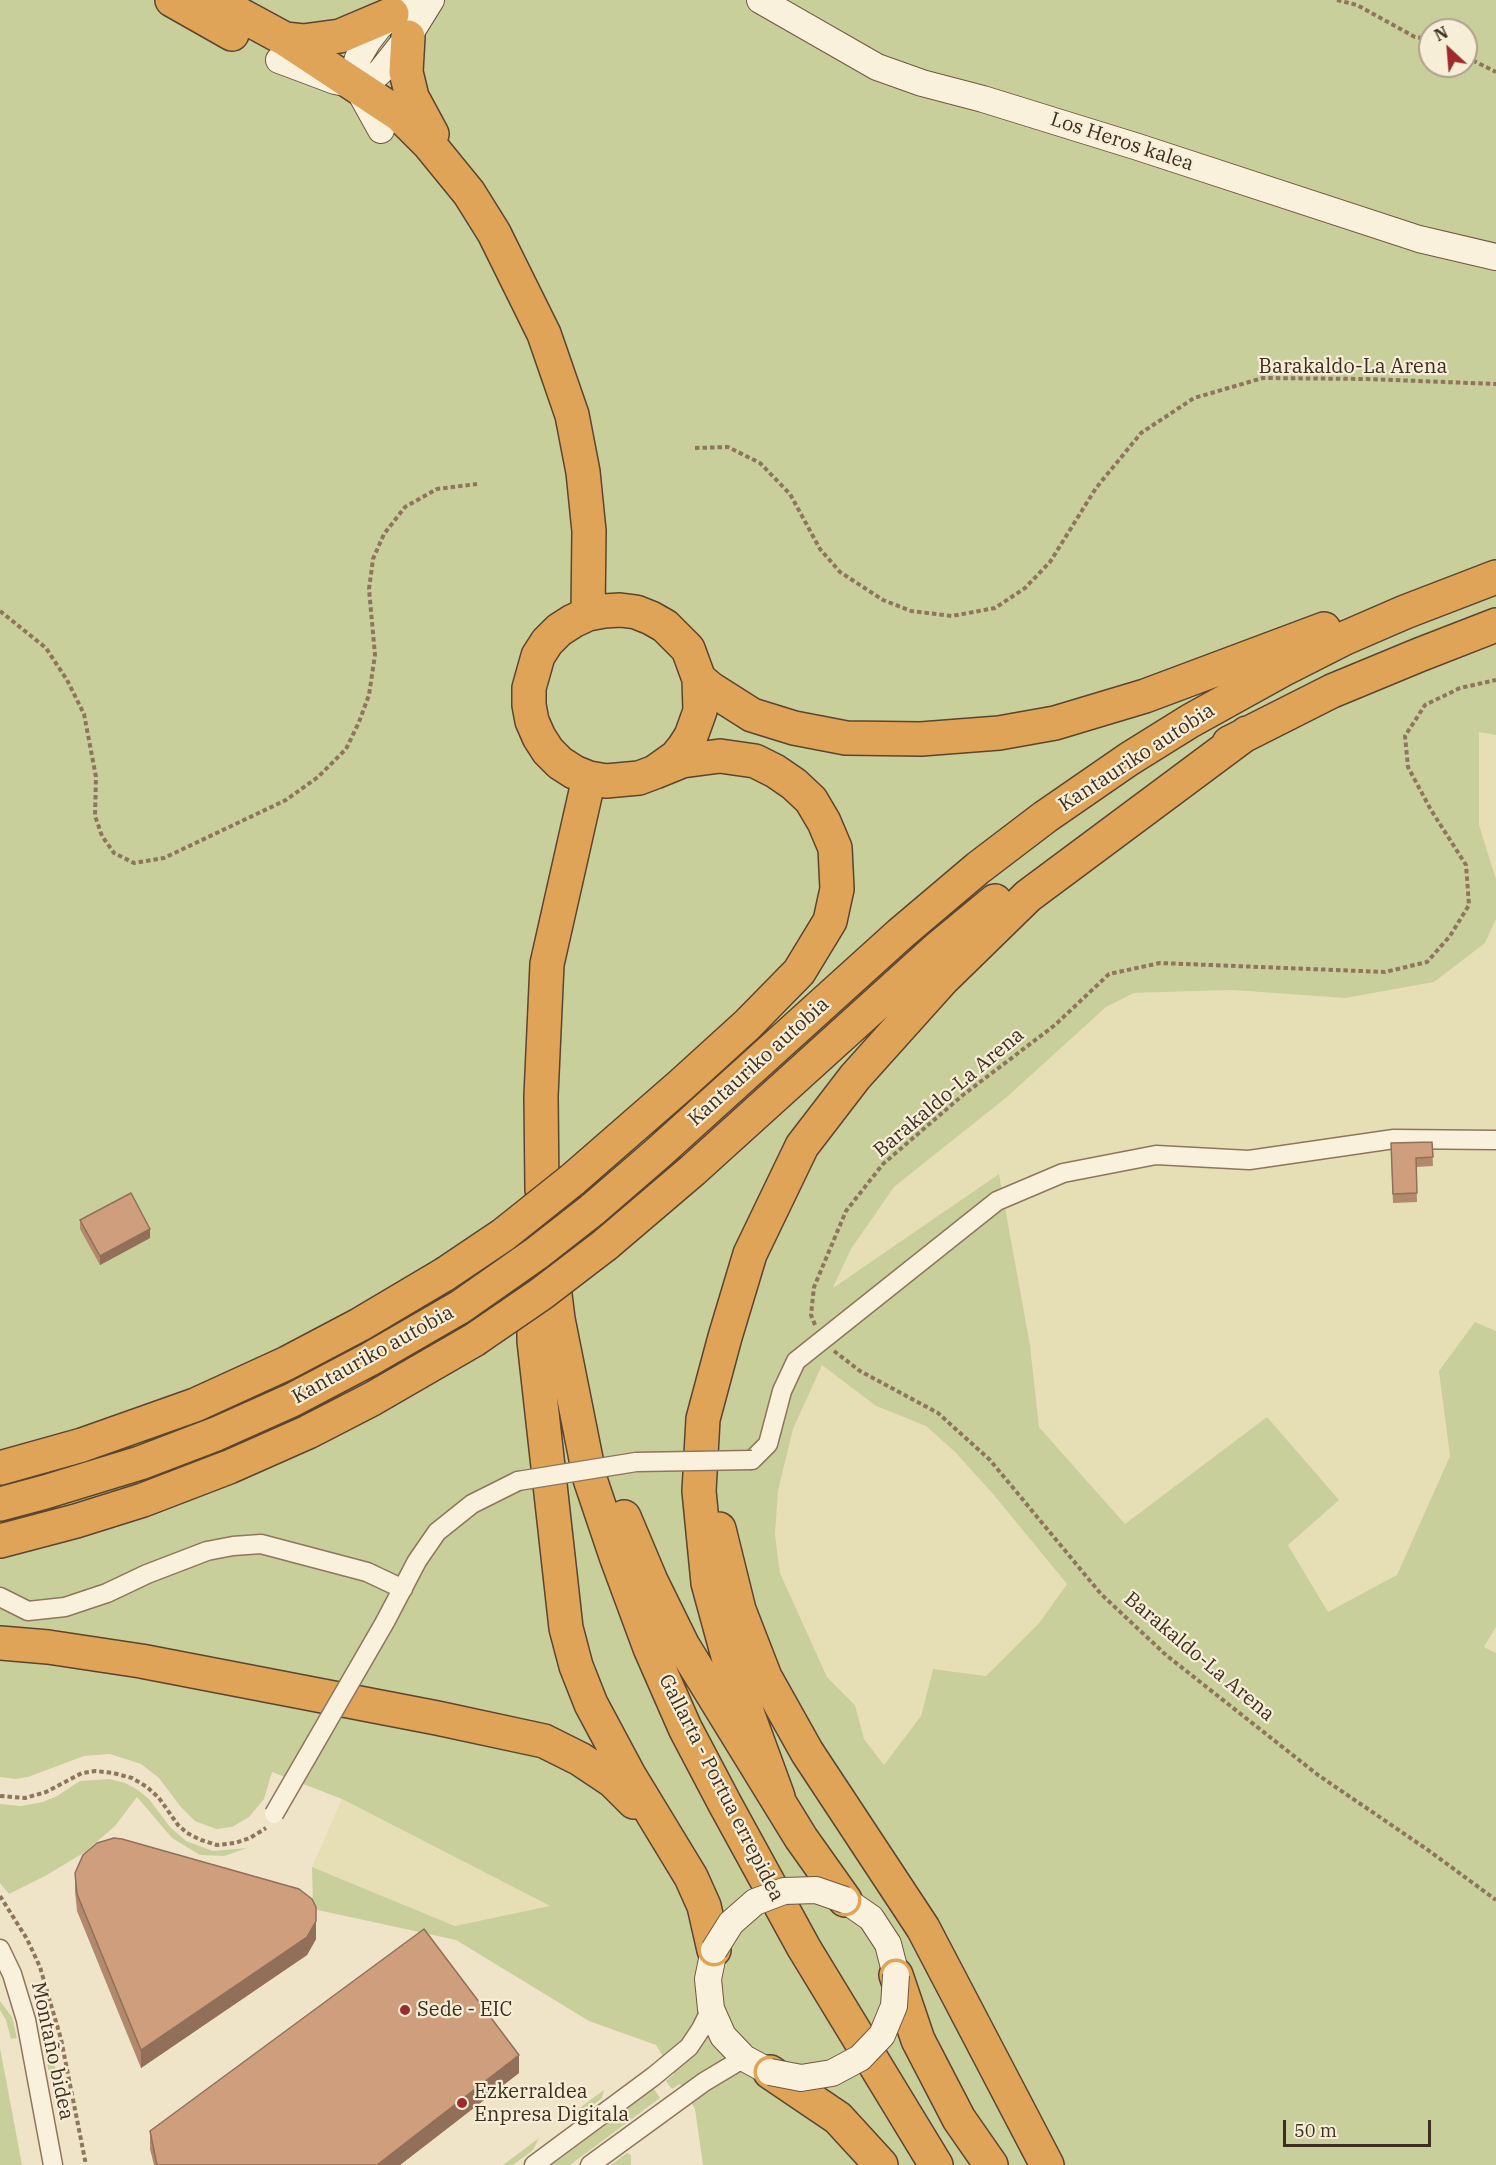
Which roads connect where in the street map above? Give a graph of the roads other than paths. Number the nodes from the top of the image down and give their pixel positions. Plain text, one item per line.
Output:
1 (172, 0) edge
2 (213, 0) edge
3 (431, 0) edge
4 (760, 0) edge
5 (403, 17) edge
6 (282, 50) junction
7 (356, 85) junction
8 (381, 130) junction
9 (456, 177) junction
10 (1496, 257) edge
11 (515, 275) junction
12 (1496, 572) edge
13 (1496, 578) edge
14 (588, 614) junction
15 (1496, 625) edge
16 (699, 679) junction
17 (1247, 733) junction
18 (655, 772) junction
19 (590, 778) junction
20 (1496, 1140) edge
21 (542, 1189) junction
22 (724, 1336) junction
23 (0, 1468) edge
24 (0, 1504) edge
25 (0, 1541) edge
26 (403, 1589) junction
27 (0, 1596) edge
28 (0, 1643) edge
29 (778, 1797) junction
30 (274, 1814) road end
31 (676, 1851) junction
32 (845, 1900) junction
33 (0, 1949) edge
34 (714, 1950) junction
35 (896, 1975) junction
36 (0, 1987) edge
37 (20, 1996) junction
38 (711, 2008) junction
39 (757, 2065) junction
40 (53, 2165) edge
41 (534, 2165) edge
42 (590, 2165) edge
43 (881, 2165) edge
44 (936, 2165) edge
45 (991, 2165) edge
46 (1047, 2165) edge

1 - 6 highway
2 - 6 highway
3 - 5 street
4 - 10 street, Los Heros kalea
5 - 6 highway
5 - 7 street
5 - 9 highway
6 - 7 highway
6 - 8 highway
7 - 8 street
7 - 9 highway
8 - 11 highway
9 - 11 highway
11 - 14 highway
12 - 16 highway
13 - 24 highway, Kantauriko autobia, bridge
14 - 16 highway
14 - 19 highway
15 - 17 highway, Kantauriko autobia
16 - 18 highway
17 - 22 highway
17 - 25 highway, Kantauriko autobia, bridge
18 - 19 highway
18 - 23 highway, bridge
19 - 21 highway, Gallarta - Portua errepidea
20 - 26 street, bridge
21 - 29 highway
21 - 31 highway
21 - 44 highway, Gallarta - Portua errepidea
22 - 29 highway
22 - 46 highway
26 - 27 street
26 - 30 street, bridge
28 - 31 highway
29 - 32 highway
31 - 34 highway
32 - 34 street, bridge
32 - 35 street
33 - 37 street, Montaño bidea
34 - 38 street
35 - 39 street, bridge
35 - 45 highway
36 - 37 street
37 - 40 street, Montaño bidea
38 - 39 street
38 - 41 street
39 - 42 street
39 - 43 highway

